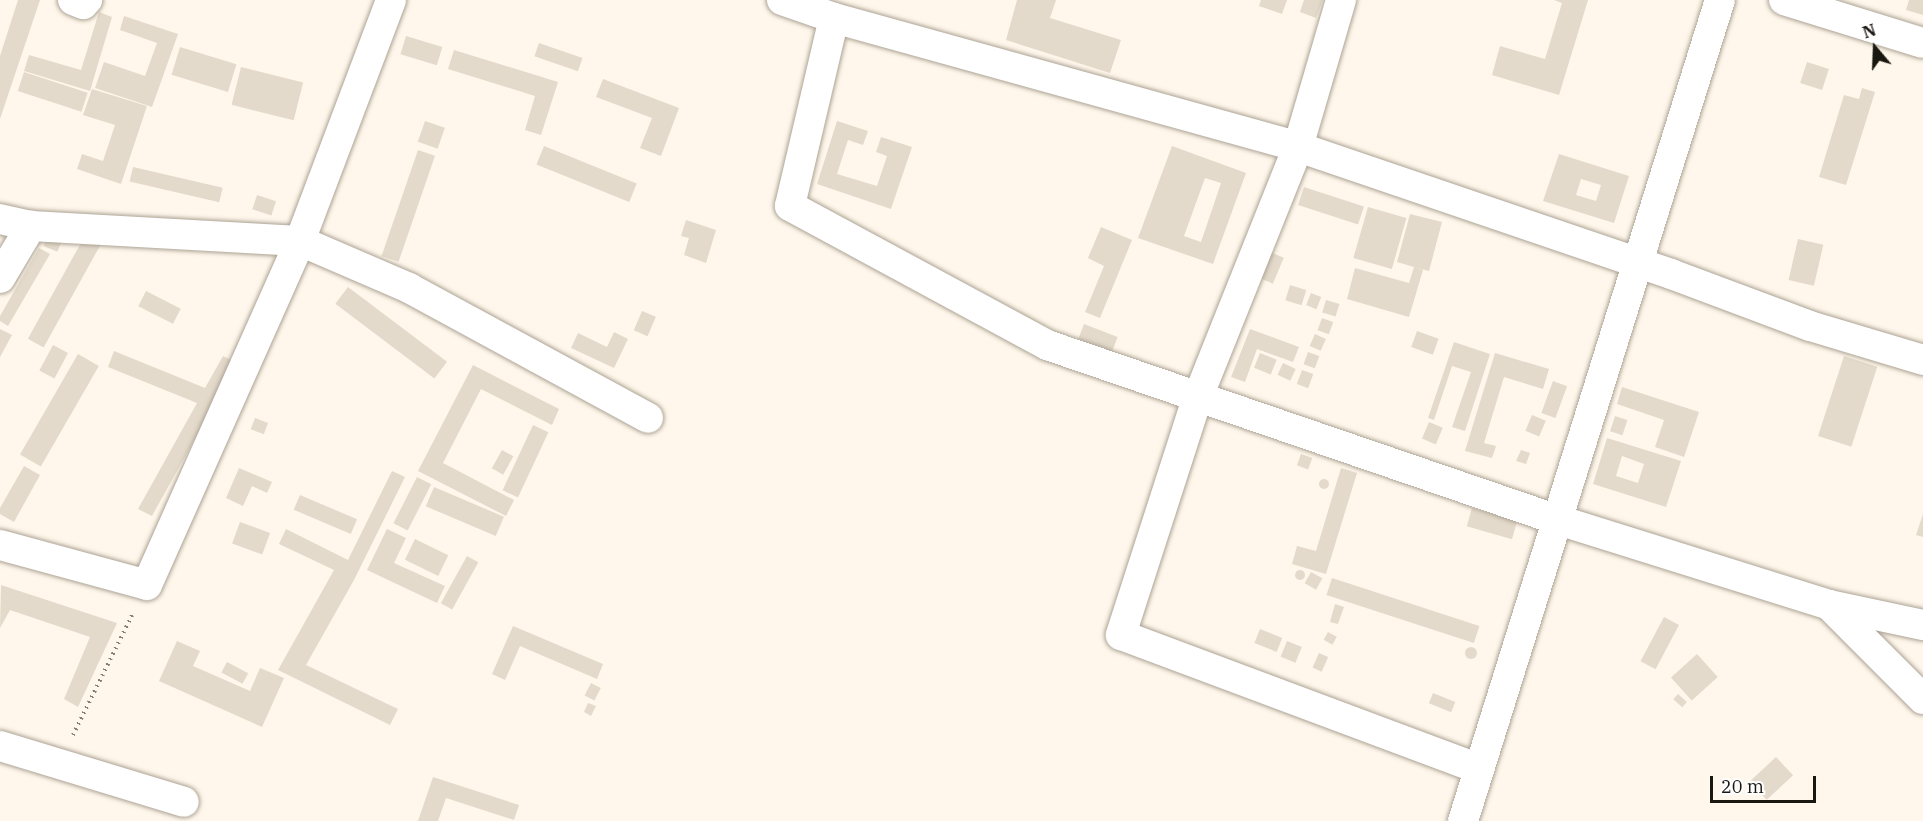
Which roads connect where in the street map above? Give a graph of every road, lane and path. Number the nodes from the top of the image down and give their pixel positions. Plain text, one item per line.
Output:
1 (73, 0) edge
2 (87, 0) edge
3 (391, 0) edge
4 (782, 0) edge
5 (1341, 0) edge
6 (1720, 0) edge
7 (1784, 0) edge
8 (834, 18) junction
9 (1923, 43) edge
10 (1298, 147) junction
11 (0, 219) edge
12 (31, 226) junction
13 (300, 242) junction
14 (1638, 266) junction
15 (0, 278) edge
16 (1923, 360) edge
17 (1197, 399) junction
18 (648, 418) dead end
19 (1555, 519) junction
20 (0, 545) edge
21 (147, 585) junction
22 (1829, 605) junction
23 (1923, 625) edge
24 (1923, 699) edge
25 (0, 746) edge
26 (58, 764) junction
27 (1479, 770) junction
28 (184, 801) dead end
29 (1463, 821) edge

1 - 2 street
3 - 13 street
4 - 8 street
5 - 10 street
6 - 14 street
7 - 9 street
8 - 10 street
8 - 17 street
10 - 14 street
10 - 17 street
11 - 12 street
12 - 13 street
12 - 15 street
13 - 18 street
13 - 21 street
14 - 16 street
14 - 19 street
17 - 19 street
17 - 27 street
19 - 22 street
19 - 27 street
20 - 21 street
21 - 26 path
22 - 23 street
22 - 24 street
25 - 26 street
26 - 28 street
27 - 29 street

